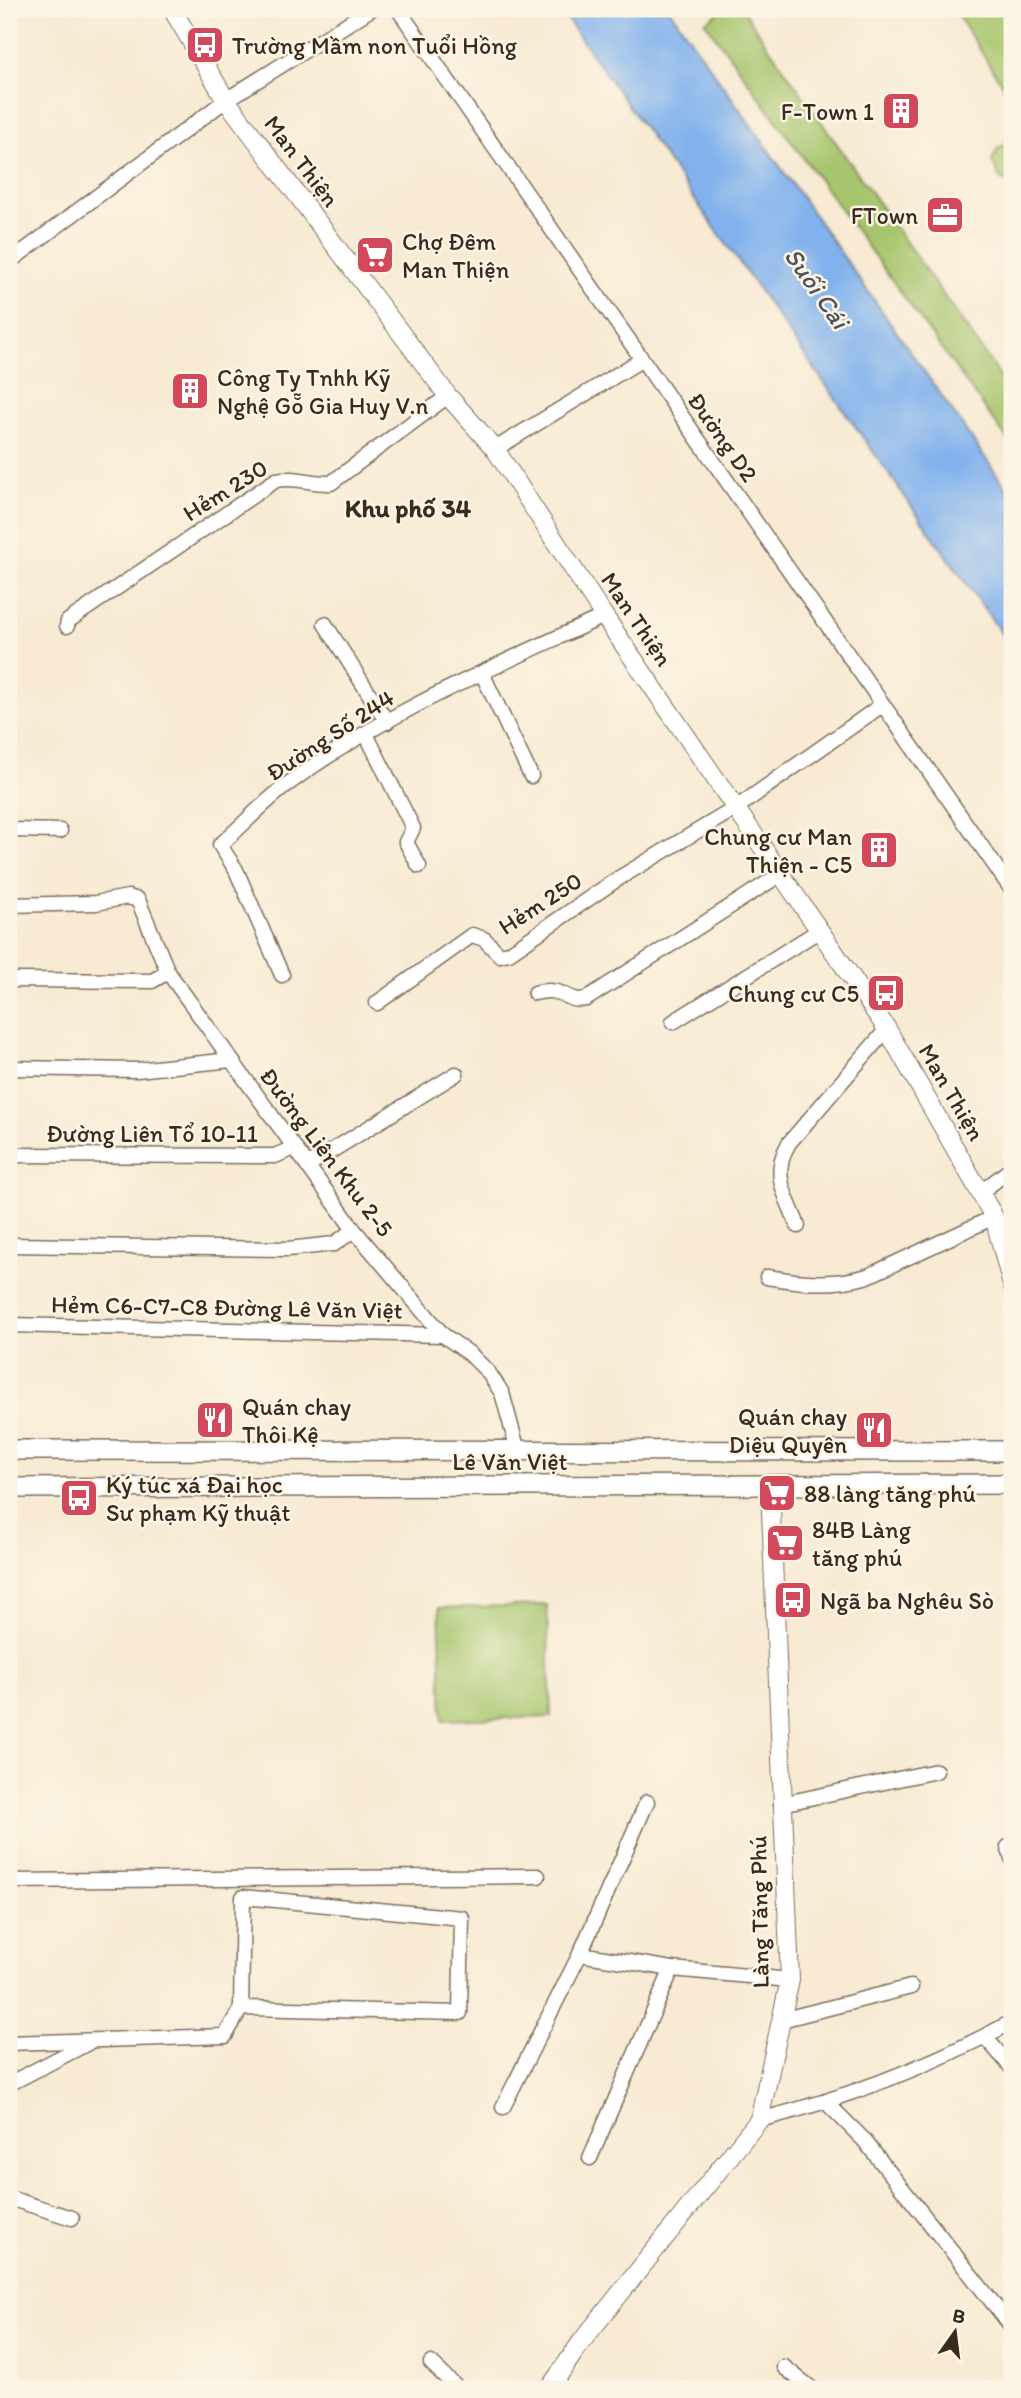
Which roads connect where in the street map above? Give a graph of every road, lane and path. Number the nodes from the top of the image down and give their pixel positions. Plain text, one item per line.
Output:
1 (172, 9) edge
2 (372, 9) edge
3 (398, 9) edge
4 (226, 100) junction
5 (9, 262) edge
6 (640, 359) junction
7 (448, 396) junction
8 (495, 449) junction
9 (604, 616) junction
10 (325, 624) dead end
11 (66, 626) dead end
12 (482, 673) junction
13 (882, 705) junction
14 (387, 722) junction
15 (366, 734) junction
16 (531, 776) dead end
17 (736, 808) junction
18 (9, 830) edge
19 (60, 831) dead end
20 (419, 866) dead end
21 (781, 874) junction
22 (1012, 890) edge
23 (9, 905) edge
24 (820, 930) junction
25 (169, 972) junction
26 (282, 975) dead end
27 (9, 980) edge
28 (536, 993) dead end
29 (377, 1003) dead end
30 (673, 1023) dead end
31 (887, 1029) junction
32 (231, 1060) junction
33 (9, 1068) edge
34 (456, 1074) dead end
35 (293, 1148) junction
36 (9, 1155) edge
37 (307, 1166) junction
38 (1012, 1168) edge
39 (981, 1192) junction
40 (993, 1217) junction
41 (798, 1226) dead end
42 (354, 1230) junction
43 (9, 1245) edge
44 (767, 1277) dead end
45 (1012, 1285) edge
46 (9, 1325) edge
47 (443, 1335) junction
48 (9, 1450) edge
49 (518, 1451) junction
50 (769, 1451) junction
51 (1012, 1451) edge
52 (1012, 1484) edge
53 (770, 1485) junction
54 (9, 1488) edge
55 (936, 1771) dead end
56 (647, 1802) dead end
57 (781, 1804) junction
58 (538, 1875) dead end
59 (9, 1881) edge
60 (580, 1954) junction
61 (672, 1969) junction
62 (790, 1980) junction
63 (911, 1987) dead end
64 (241, 2008) junction
65 (781, 2020) junction
66 (1012, 2022) edge
67 (985, 2036) junction
68 (92, 2041) junction
69 (9, 2043) edge
70 (1012, 2068) edge
71 (9, 2084) edge
72 (827, 2103) junction
73 (503, 2107) dead end
74 (759, 2120) junction
75 (590, 2158) dead end
76 (9, 2198) edge
77 (72, 2218) dead end
78 (1012, 2327) edge
79 (431, 2363) dead end
80 (784, 2367) dead end
81 (458, 2389) edge
82 (549, 2389) edge
83 (812, 2389) edge

1 - 4 street, Man Thiện
2 - 4 street
3 - 6 street, Đường D2
4 - 5 street
4 - 7 street, Man Thiện
6 - 8 street
6 - 13 street, Đường D2
7 - 8 street, Man Thiện
7 - 11 street, Hẻm 230
8 - 9 street, Man Thiện
9 - 12 street, Đường Số 244
9 - 17 street, Man Thiện
10 - 14 street
12 - 14 street, Đường Số 244
12 - 16 street
13 - 17 street
13 - 22 street, Đường D2
14 - 15 street, Đường Số 244
15 - 20 street
15 - 26 street, Đường Số 244
17 - 21 street, Man Thiện
17 - 29 street, Hẻm 250
18 - 19 street
21 - 24 street, Man Thiện
21 - 28 street
23 - 25 street, Đường Liên Khu 2-5
24 - 30 street
24 - 31 street, Man Thiện
25 - 27 street
25 - 32 street, Đường Liên Khu 2-5
31 - 39 street, Man Thiện
31 - 41 street
32 - 33 street
32 - 35 street, Đường Liên Khu 2-5
34 - 37 street
35 - 36 street, Đường Liên Tổ 10-11
35 - 37 street, Đường Liên Khu 2-5
37 - 42 street, Đường Liên Khu 2-5
38 - 39 street
39 - 40 street, Man Thiện
40 - 44 street
40 - 45 street, Man Thiện
42 - 43 street
42 - 47 street, Đường Liên Khu 2-5
46 - 47 street, Hẻm C6-C7-C8 Đường Lê Văn Việt
47 - 49 street, Đường Liên Khu 2-5
48 - 49 main road, Lê Văn Việt
49 - 50 main road, Lê Văn Việt
50 - 51 main road, Lê Văn Việt
50 - 53 main road
52 - 53 main road, Lê Văn Việt
53 - 54 main road, Lê Văn Việt
53 - 57 street, Làng Tăng Phú
55 - 57 street
56 - 60 street
57 - 62 street, Làng Tăng Phú
58 - 59 street
60 - 61 street
60 - 73 street
61 - 62 street
61 - 75 street
62 - 65 street, Làng Tăng Phú
63 - 65 street
64 - 64 street
64 - 68 street
65 - 74 street, Làng Tăng Phú
66 - 67 street
67 - 70 street
67 - 72 street
68 - 69 street
68 - 71 street
72 - 74 street
72 - 78 street
74 - 82 street, Làng Tăng Phú
76 - 77 street
79 - 81 street
80 - 83 street

